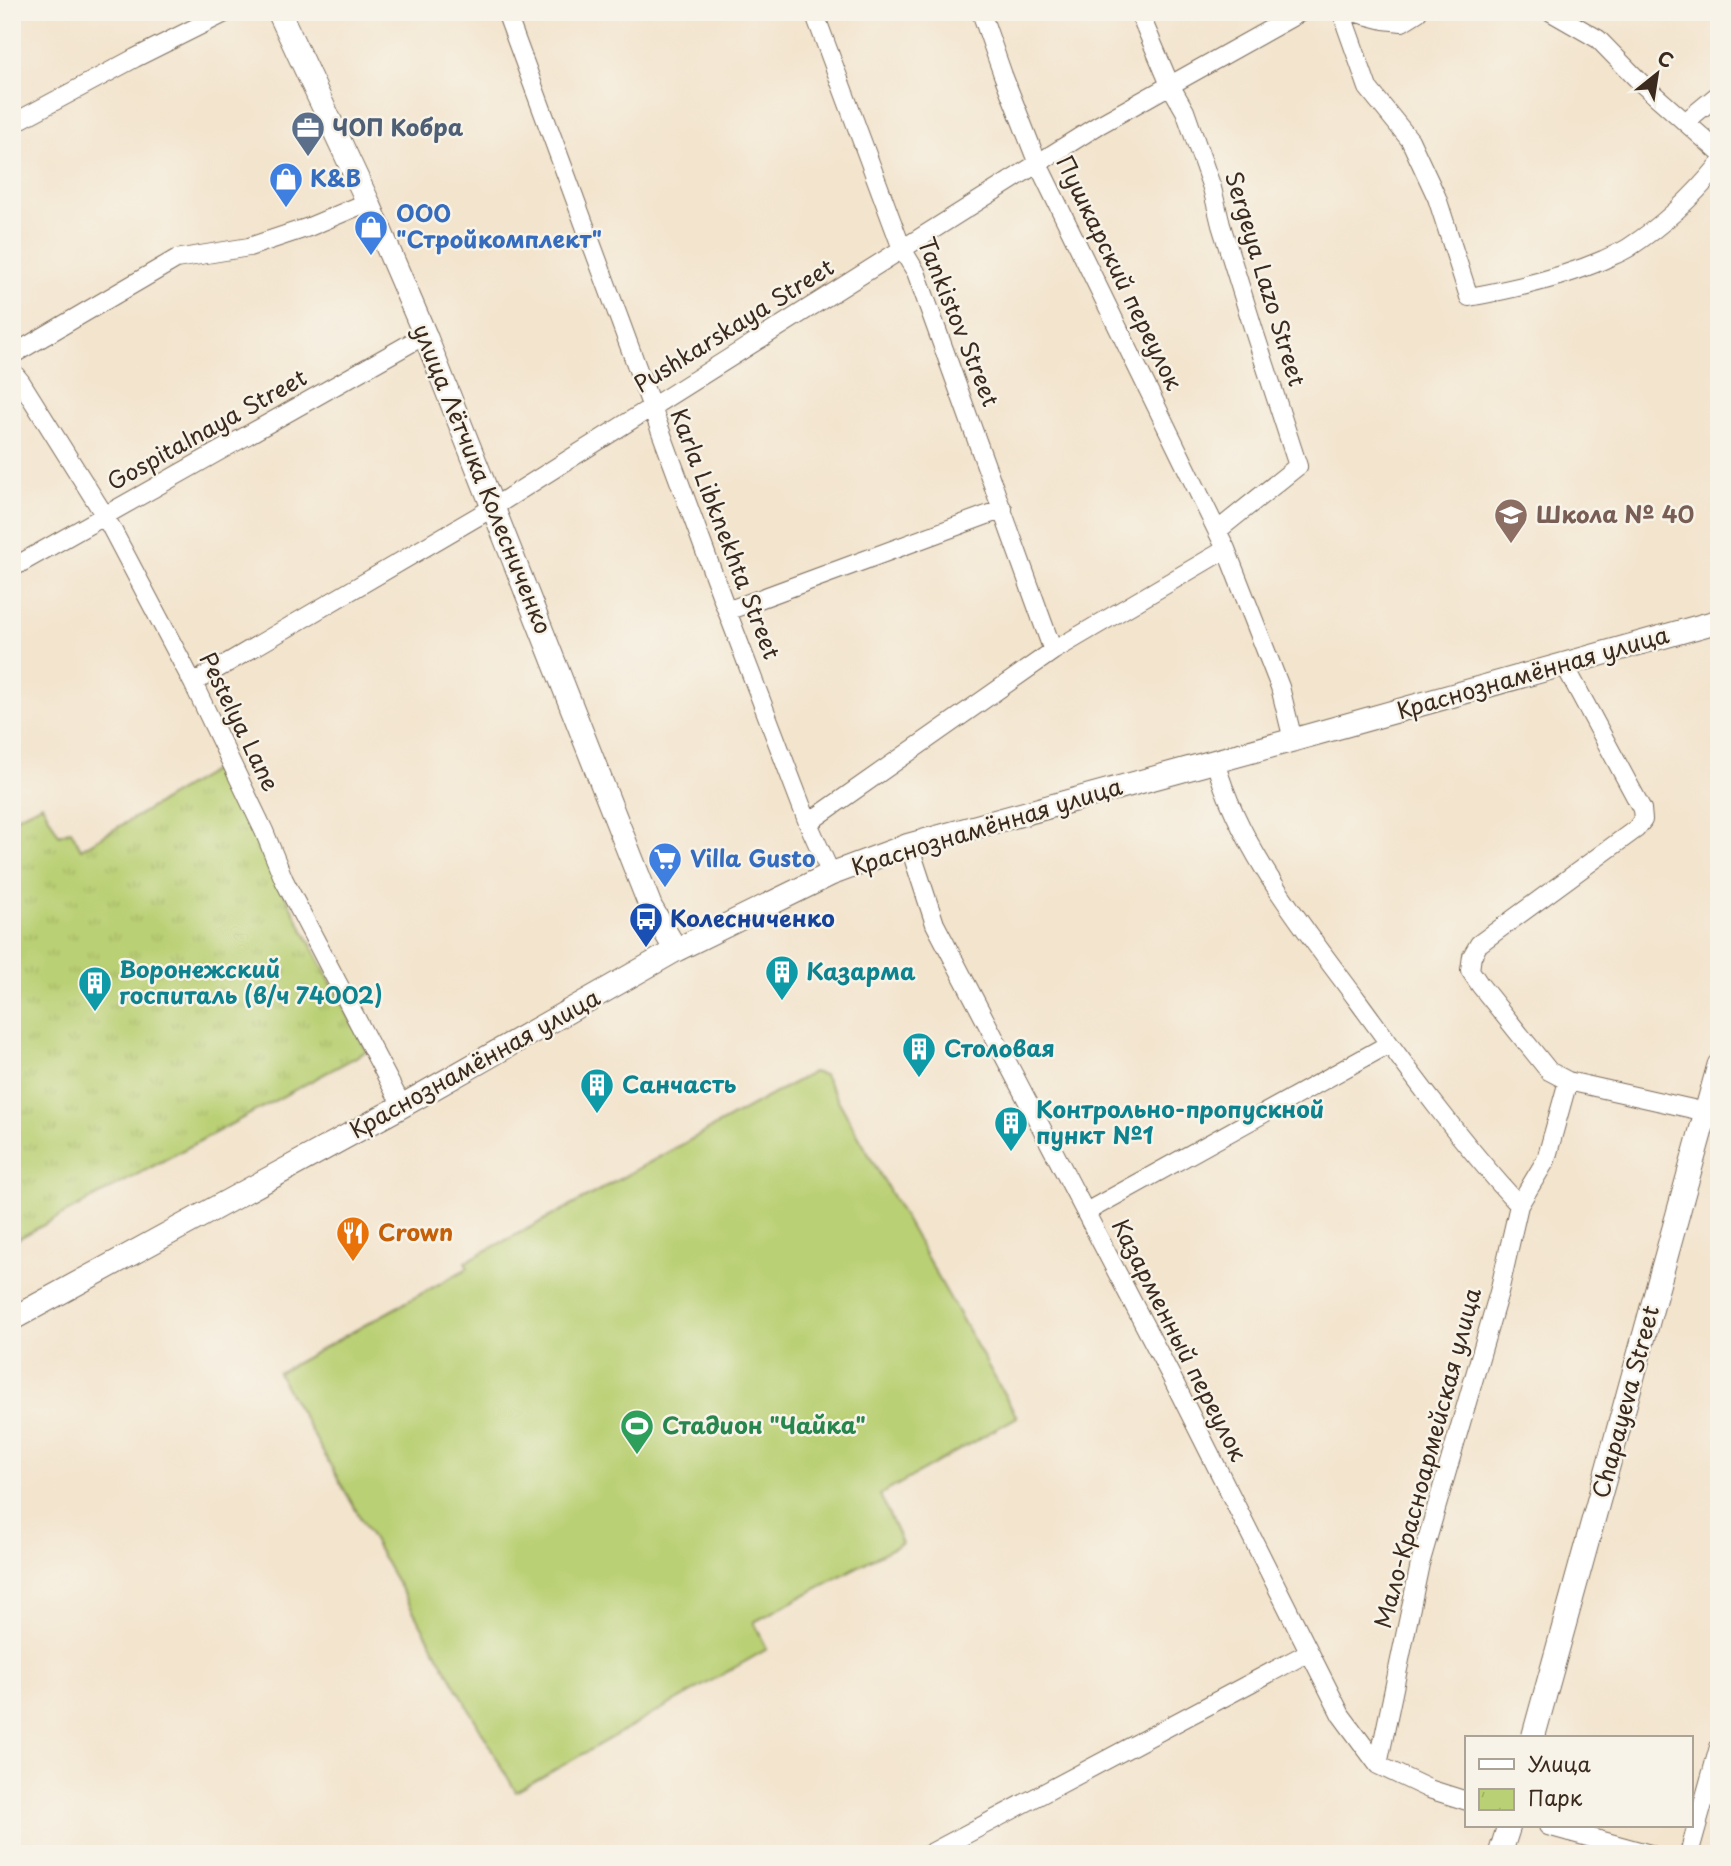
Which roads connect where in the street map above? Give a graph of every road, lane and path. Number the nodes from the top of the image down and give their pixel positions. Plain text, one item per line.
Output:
1 (227, 12) edge
2 (279, 12) edge
3 (506, 12) edge
4 (814, 12) edge
5 (981, 12) edge
6 (1139, 12) edge
7 (1301, 12) edge
8 (1343, 12) edge
9 (1353, 12) edge
10 (1418, 12) edge
11 (1551, 12) edge
12 (1170, 85) junction
13 (1719, 94) edge
14 (1685, 122) junction
15 (12, 124) edge
16 (1719, 152) edge
17 (1038, 164) junction
18 (1719, 165) edge
19 (368, 202) junction
20 (902, 249) junction
21 (425, 335) junction
22 (12, 355) edge
23 (12, 371) edge
24 (651, 407) junction
25 (492, 508) junction
26 (1003, 509) junction
27 (105, 516) junction
28 (1217, 531) junction
29 (1226, 548) junction
30 (12, 568) edge
31 (727, 611) junction
32 (1719, 621) edge
33 (1053, 651) junction
34 (1564, 664) junction
35 (194, 683) junction
36 (1293, 740) junction
37 (1215, 761) junction
38 (808, 823) junction
39 (909, 845) junction
40 (831, 874) junction
41 (676, 950) junction
42 (1389, 1044) junction
43 (1717, 1075) edge
44 (1568, 1081) junction
45 (402, 1106) junction
46 (1706, 1112) junction
47 (1520, 1205) junction
48 (1086, 1212) junction
49 (12, 1319) edge
50 (1309, 1652) junction
51 (1534, 1736) edge
52 (1719, 1747) edge
53 (1378, 1765) junction
54 (1465, 1800) edge
55 (1507, 1828) edge
56 (1555, 1828) edge
57 (929, 1854) edge
58 (1500, 1854) edge
59 (1650, 1854) edge
60 (1689, 1854) edge

1 - 15 street
2 - 19 street, улица Лётчика Колесниченко
3 - 24 street, Karla Libknekhta Street
4 - 20 street, Tankistov Street
5 - 17 street, Пушкарский переулок
6 - 12 street, Sergeya Lazo Street
7 - 12 street, Pushkarskaya Street
8 - 18 street
9 - 10 street
11 - 14 street
12 - 17 street, Pushkarskaya Street
12 - 28 street, Sergeya Lazo Street
13 - 14 street
14 - 16 street
17 - 20 street, Pushkarskaya Street
17 - 28 street, Пушкарский переулок
19 - 21 street, улица Лётчика Колесниченко
19 - 22 street
20 - 24 street, Pushkarskaya Street
20 - 26 street, Tankistov Street
21 - 25 street, улица Лётчика Колесниченко
21 - 27 street, Gospitalnaya Street
23 - 27 street, Pestelya Lane
24 - 25 street, Pushkarskaya Street
24 - 31 street, Karla Libknekhta Street
25 - 35 street, Pushkarskaya Street
25 - 41 street, улица Лётчика Колесниченко
26 - 31 street
26 - 33 street, Tankistov Street
27 - 30 street, Gospitalnaya Street
27 - 35 street, Pestelya Lane
28 - 29 street, Пушкарский переулок
29 - 33 street
29 - 36 street, Пушкарский переулок
31 - 38 street, Karla Libknekhta Street
32 - 34 street, Краснознамённая улица
33 - 38 street
34 - 36 street, Краснознамённая улица
34 - 44 street
35 - 45 street, Pestelya Lane
36 - 37 street, Краснознамённая улица
37 - 39 street, Краснознамённая улица
37 - 42 street
38 - 40 street, Karla Libknekhta Street
39 - 40 street, Краснознамённая улица
39 - 48 street, Казарменный переулок
40 - 41 street, Краснознамённая улица
41 - 45 street, Краснознамённая улица
42 - 47 street
42 - 48 street
43 - 46 street, Chapayeva Street
44 - 46 street
44 - 47 street, Мало-Красноармейская улица
45 - 49 street, Краснознамённая улица
46 - 51 street, Chapayeva Street
47 - 53 street, Мало-Красноармейская улица
48 - 50 street, Казарменный переулок
50 - 53 street, Казарменный переулок
50 - 57 street
52 - 60 street
53 - 54 street, Казарменный переулок
55 - 58 street
56 - 59 street

